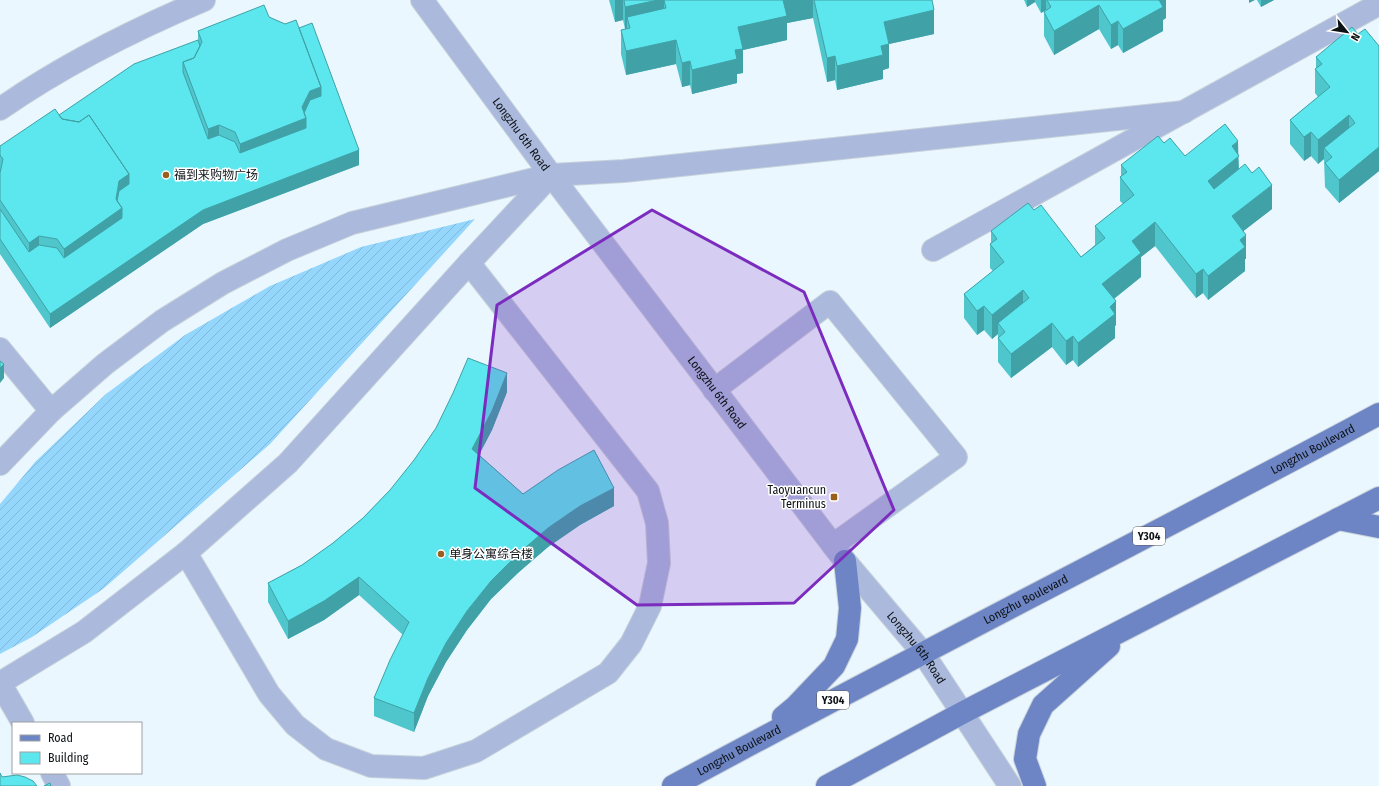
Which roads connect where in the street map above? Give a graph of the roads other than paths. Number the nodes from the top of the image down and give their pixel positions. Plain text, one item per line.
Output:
1 (204, 0) edge
2 (422, 0) edge
3 (1379, 4) edge
4 (0, 109) edge
5 (1184, 112) junction
6 (551, 175) junction
7 (933, 250) dead end
8 (469, 263) junction
9 (0, 349) edge
10 (714, 390) junction
11 (51, 411) junction
12 (1379, 414) edge
13 (0, 464) edge
14 (1379, 498) edge
15 (1338, 519) junction
16 (1379, 528) edge
17 (186, 553) junction
18 (839, 553) junction
19 (1130, 626) junction
20 (923, 653) junction
21 (0, 683) edge
22 (962, 714) junction
23 (22, 722) edge
24 (743, 748) junction
25 (53, 774) edge
26 (60, 786) edge
27 (673, 786) edge
28 (827, 786) edge
29 (1010, 786) edge
30 (1035, 786) edge

1 - 4 street
2 - 6 street, Longzhu 6th Road
3 - 5 street
5 - 6 street
5 - 7 street
6 - 8 street
6 - 10 street, Longzhu 6th Road
6 - 11 street
8 - 17 street
8 - 17 street
9 - 11 street
10 - 18 street, Longzhu 6th Road
10 - 18 street
11 - 13 street
12 - 20 main road, Longzhu Boulevard / Y304
14 - 15 main road
15 - 16 main road
15 - 19 main road
17 - 21 street
18 - 20 street, Longzhu 6th Road
18 - 24 main road
19 - 22 main road
19 - 30 main road
20 - 22 street, Longzhu 6th Road
20 - 24 main road, Longzhu Boulevard / Y304
21 - 23 street
22 - 28 main road
22 - 29 street, Longzhu 6th Road
24 - 27 main road, Longzhu Boulevard / Y304
25 - 26 street

